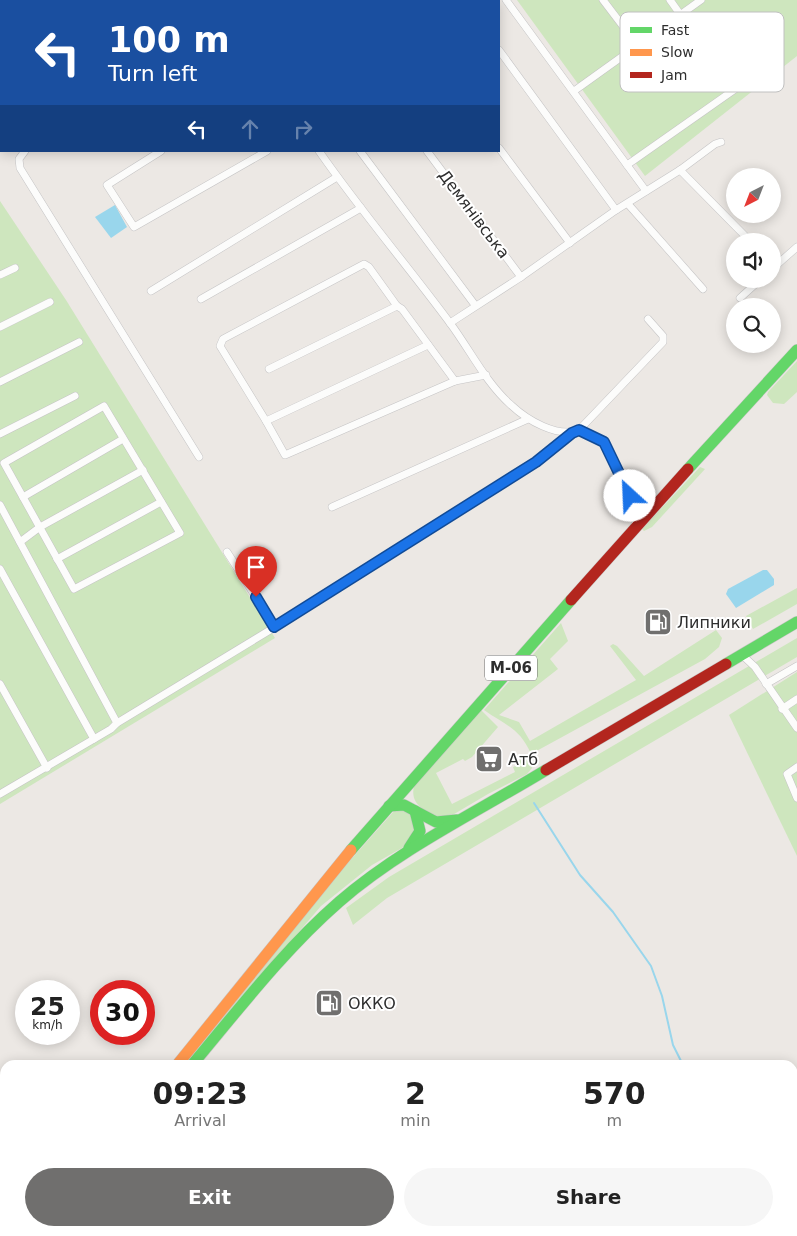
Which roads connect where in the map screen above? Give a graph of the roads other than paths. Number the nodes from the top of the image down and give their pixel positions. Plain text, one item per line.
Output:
1 (507, 0) edge
2 (603, 0) edge
3 (670, 0) edge
4 (701, 0) edge
5 (679, 12) edge
6 (683, 12) edge
7 (620, 22) edge
8 (500, 51) edge
9 (620, 59) edge
10 (574, 92) junction
11 (731, 92) edge
12 (721, 142) dead end
13 (500, 149) edge
14 (23, 152) edge
15 (159, 152) edge
16 (264, 152) edge
17 (319, 152) edge
18 (361, 152) edge
19 (427, 152) edge
20 (627, 165) junction
21 (680, 170) junction
22 (337, 177) junction
23 (646, 191) junction
24 (628, 204) junction
25 (361, 208) junction
26 (616, 210) junction
27 (742, 233) edge
28 (570, 243) junction
29 (797, 246) edge
30 (781, 259) edge
31 (15, 268) dead end
32 (0, 275) edge
33 (521, 277) junction
34 (751, 288) edge
35 (703, 289) dead end
36 (151, 291) dead end
37 (740, 298) dead end
38 (201, 299) dead end
39 (50, 302) dead end
40 (475, 305) junction
41 (397, 306) junction
42 (648, 319) dead end
43 (450, 323) junction
44 (0, 327) edge
45 (79, 342) dead end
46 (428, 345) junction
47 (797, 350) edge
48 (269, 369) dead end
49 (486, 375) junction
50 (456, 381) junction
51 (0, 382) edge
52 (75, 396) dead end
53 (528, 419) junction
54 (266, 420) junction
55 (576, 432) junction
56 (0, 434) edge
57 (123, 439) junction
58 (199, 457) dead end
59 (143, 470) junction
60 (23, 497) junction
61 (161, 502) junction
62 (0, 505) edge
63 (332, 507) dead end
64 (635, 508) junction
65 (652, 508) junction
66 (40, 527) junction
67 (633, 530) junction
68 (20, 542) junction
69 (227, 552) dead end
70 (58, 559) junction
71 (0, 569) edge
72 (797, 622) edge
73 (274, 627) junction
74 (741, 654) junction
75 (797, 666) edge
76 (0, 684) edge
77 (766, 684) junction
78 (797, 699) edge
79 (782, 709) junction
80 (117, 723) junction
81 (797, 728) edge
82 (94, 739) junction
83 (797, 766) edge
84 (47, 768) junction
85 (0, 794) edge
86 (797, 798) edge
87 (389, 806) junction
88 (414, 811) junction
89 (462, 820) junction
90 (400, 857) junction
91 (181, 1060) edge
92 (196, 1060) edge

1 - 10 street
2 - 7 street
3 - 5 street
4 - 6 street
8 - 26 street
9 - 10 street
10 - 20 street
11 - 20 street
12 - 21 street
13 - 28 street
14 - 58 street
15 - 16 street
17 - 22 street
18 - 40 street
19 - 33 street, Демянівська
20 - 23 street
21 - 23 street
21 - 27 street
22 - 25 street
22 - 36 street
23 - 24 street
24 - 26 street
24 - 35 street
25 - 38 street
25 - 43 street
26 - 28 street
28 - 33 street
29 - 30 street
31 - 32 street
33 - 40 street
34 - 37 street
39 - 44 street
40 - 43 street
41 - 46 street
41 - 48 street
41 - 54 street
42 - 55 street
43 - 49 street
45 - 51 street
46 - 50 street
46 - 54 street
47 - 65 highway, М-06
49 - 50 street
49 - 53 street
50 - 54 street
52 - 56 street
53 - 55 street
53 - 63 street
55 - 64 street
55 - 73 street
57 - 59 street
57 - 60 street
57 - 60 street
59 - 61 street
59 - 66 street
60 - 66 street
61 - 70 street
61 - 70 street
62 - 68 street
64 - 65 street
64 - 67 street
65 - 67 highway, М-06
66 - 68 street
66 - 70 street
67 - 87 highway, М-06
68 - 80 street
69 - 73 street
71 - 82 street
72 - 74 highway
73 - 80 street
74 - 77 street
74 - 89 highway
75 - 77 street
76 - 84 street
77 - 79 street
78 - 79 street
79 - 81 street
80 - 82 street
82 - 84 street
83 - 86 street
84 - 85 street
87 - 88 highway
87 - 91 highway, М-06
88 - 89 highway
88 - 90 highway
89 - 90 highway
90 - 92 highway

